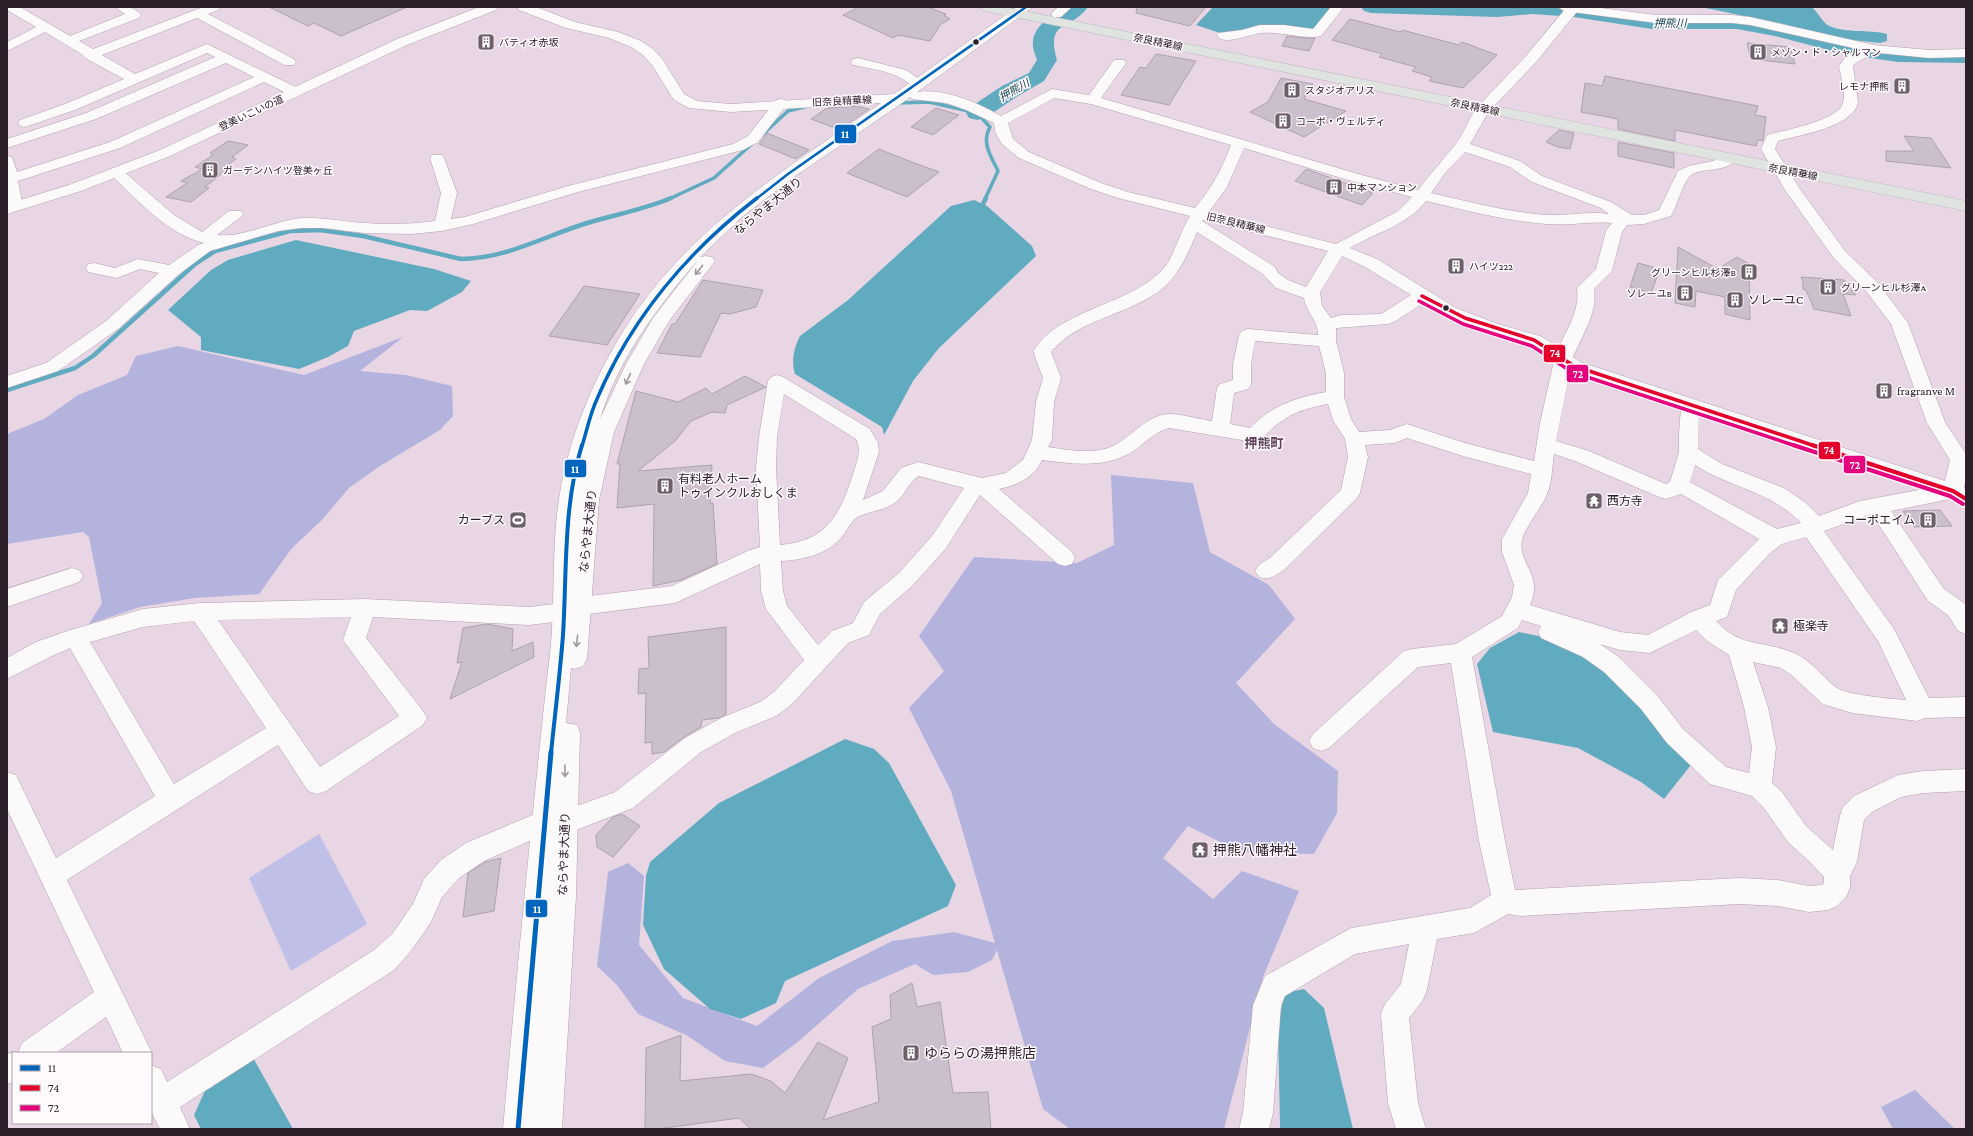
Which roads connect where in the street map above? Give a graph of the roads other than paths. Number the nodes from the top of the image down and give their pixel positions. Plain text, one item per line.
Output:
1 (11, 7) edge
2 (121, 7) edge
3 (214, 7) edge
4 (491, 7) edge
5 (524, 7) edge
6 (985, 7) edge
7 (1338, 7) edge
8 (1570, 9) edge
9 (198, 13) junction
10 (1044, 13) edge
11 (45, 27) junction
12 (1223, 36) dead end
13 (68, 41) junction
14 (7, 47) edge
15 (1870, 52) junction
16 (1966, 53) edge
17 (90, 55) junction
18 (226, 58) junction
19 (289, 62) dead end
20 (858, 62) dead end
21 (1119, 63) dead end
22 (264, 77) junction
23 (134, 80) junction
24 (295, 92) junction
25 (911, 93) junction
26 (1093, 100) junction
27 (781, 103) junction
28 (1486, 105) junction
29 (1001, 121) junction
30 (25, 123) dead end
31 (1239, 143) junction
32 (7, 144) edge
33 (1462, 146) junction
34 (437, 158) dead end
35 (1729, 159) junction
36 (7, 160) edge
37 (1779, 165) junction
38 (117, 173) junction
39 (9, 179) edge
40 (1422, 196) junction
41 (1966, 198) edge
42 (1966, 206) edge
43 (11, 208) edge
44 (235, 214) dead end
45 (1197, 218) junction
46 (1625, 221) junction
47 (442, 226) junction
48 (204, 238) junction
49 (230, 242) junction
50 (1338, 249) junction
51 (94, 268) dead end
52 (172, 271) junction
53 (1312, 295) junction
54 (1422, 296) junction
55 (1327, 333) junction
56 (1563, 360) junction
57 (7, 382) edge
58 (1335, 397) junction
59 (1691, 405) junction
60 (1220, 428) junction
61 (1354, 439) junction
62 (1546, 444) junction
63 (1689, 452) junction
64 (1038, 453) junction
65 (1542, 470) junction
66 (982, 485) junction
67 (1679, 486) junction
68 (1960, 495) edge
69 (1877, 506) junction
70 (849, 512) junction
71 (1813, 527) junction
72 (1776, 538) junction
73 (769, 554) junction
74 (1065, 558) dead end
75 (1266, 571) dead end
76 (72, 576) dead end
77 (7, 598) edge
78 (365, 608) junction
79 (572, 609) junction
80 (200, 612) junction
81 (1513, 616) junction
82 (1699, 618) junction
83 (1966, 625) edge
84 (75, 637) junction
85 (1738, 649) junction
86 (1460, 653) junction
87 (818, 661) junction
88 (7, 669) edge
89 (1966, 707) edge
90 (1924, 708) junction
91 (281, 730) junction
92 (1321, 741) dead end
93 (1966, 780) edge
94 (7, 783) edge
95 (1759, 787) junction
96 (170, 800) junction
97 (555, 822) junction
98 (1837, 873) junction
99 (52, 875) junction
100 (1505, 901) junction
101 (1426, 929) junction
102 (111, 997) junction
103 (33, 1052) edge
104 (138, 1052) edge
105 (156, 1091) edge
106 (175, 1129) edge
107 (518, 1129) edge
108 (547, 1129) edge
109 (1254, 1129) edge
110 (1411, 1129) edge

1 - 11 street
2 - 13 street
3 - 9 street
4 - 24 street, 登美いこいの道
5 - 27 street, 旧奈良精華線
6 - 10 main road, 奈良精華線
7 - 12 street
8 - 15 street
8 - 28 street
9 - 17 street
9 - 19 street
10 - 25 street, ならやま大通り
10 - 28 main road, 奈良精華線
11 - 13 street
11 - 14 street
13 - 17 street
15 - 16 street
15 - 37 street
17 - 23 street
18 - 22 street
18 - 23 street
18 - 32 street
20 - 25 street
21 - 26 street
22 - 24 street
22 - 39 street
23 - 30 street
24 - 38 street, 登美いこいの道
25 - 27 street, 旧奈良精華線
25 - 29 street, 旧奈良精華線
25 - 79 street, ならやま大通り
26 - 29 street
26 - 31 street
27 - 47 street
28 - 33 street
28 - 35 main road, 奈良精華線
28 - 37 main road, 奈良精華線
29 - 45 street, 旧奈良精華線
31 - 40 street
31 - 45 street
33 - 40 street
33 - 46 street
34 - 47 street
35 - 37 main road, 奈良精華線
35 - 46 street
36 - 39 street
37 - 41 main road, 奈良精華線
37 - 42 main road, 奈良精華線
37 - 68 street
38 - 43 street, 登美いこいの道
38 - 48 street
39 - 43 street
40 - 46 street
40 - 50 street
44 - 48 street
45 - 50 street, 旧奈良精華線
45 - 53 street
45 - 64 street
46 - 56 street
47 - 49 street
48 - 49 street
49 - 52 street
50 - 53 street
50 - 54 street, 旧奈良精華線
51 - 52 street
52 - 57 street
53 - 55 street
54 - 55 street
54 - 56 street, 旧奈良精華線
55 - 58 street
55 - 60 street
56 - 59 street, 旧奈良精華線
56 - 62 street
58 - 60 street
58 - 61 street
59 - 63 street
59 - 68 street, 旧奈良精華線
60 - 64 street
61 - 65 street
61 - 75 street
62 - 65 street
62 - 67 street
63 - 67 street
63 - 71 street
64 - 66 street
65 - 81 street
66 - 70 street
66 - 74 street
66 - 87 street
67 - 72 street
68 - 69 street
69 - 71 street
69 - 83 street
70 - 73 street
70 - 73 street
71 - 72 street
71 - 90 street
72 - 82 street
73 - 79 street
73 - 87 street
76 - 77 street
78 - 79 street
78 - 80 street
78 - 91 street
79 - 97 street, ならやま大通り
80 - 84 street
80 - 91 street
81 - 82 street
81 - 86 street
81 - 95 street
82 - 85 street
84 - 88 street
84 - 96 street
85 - 90 street
85 - 95 street
86 - 92 street
86 - 100 street
87 - 97 street
89 - 90 street
91 - 96 street
93 - 98 street
94 - 99 street
95 - 98 street
96 - 99 street
97 - 105 street
97 - 107 street, ならやま大通り
97 - 108 street, ならやま大通り
98 - 100 street
99 - 102 street
100 - 101 street
101 - 109 street
101 - 110 street
102 - 103 street
102 - 104 street
105 - 106 street

